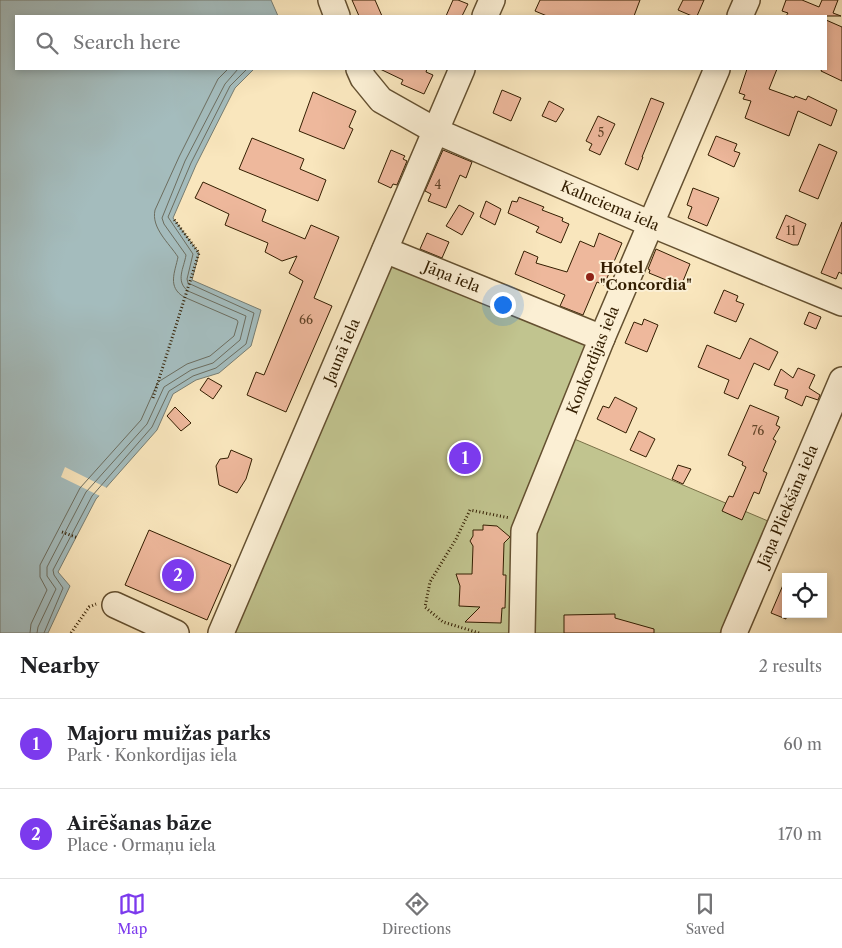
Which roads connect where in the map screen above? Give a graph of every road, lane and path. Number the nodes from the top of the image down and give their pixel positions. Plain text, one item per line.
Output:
1 (331, 0) edge
2 (492, 0) edge
3 (747, 0) edge
4 (337, 15) edge
5 (485, 15) edge
6 (740, 15) edge
7 (359, 70) edge
8 (462, 70) edge
9 (717, 70) edge
10 (436, 131) junction
11 (173, 218) dead end
12 (651, 224) junction
13 (386, 250) junction
14 (842, 303) edge
15 (602, 338) junction
16 (842, 380) edge
17 (153, 398) dead end
18 (524, 531) junction
19 (62, 532) dead end
20 (78, 538) dead end
21 (115, 605) joint
22 (71, 633) edge
23 (176, 633) edge
24 (222, 633) edge
25 (479, 633) edge
26 (522, 633) edge
27 (734, 633) edge

1 - 4 street
2 - 5 street
3 - 6 street
7 - 10 street, Kalnciema iela
8 - 10 street, Jaunā iela
9 - 12 street, Konkordijas iela
10 - 12 street, Kalnciema iela
10 - 13 street, Jaunā iela
11 - 17 path
12 - 14 street, Kalnciema iela
12 - 15 street, Konkordijas iela
13 - 15 street, Jāņa iela
13 - 24 street, Jaunā iela
15 - 18 street, Konkordijas iela
16 - 27 street, Jāņa Pliekšāna iela
18 - 25 path
18 - 26 street, Konkordijas iela
19 - 20 path
21 - 22 path
21 - 23 street

